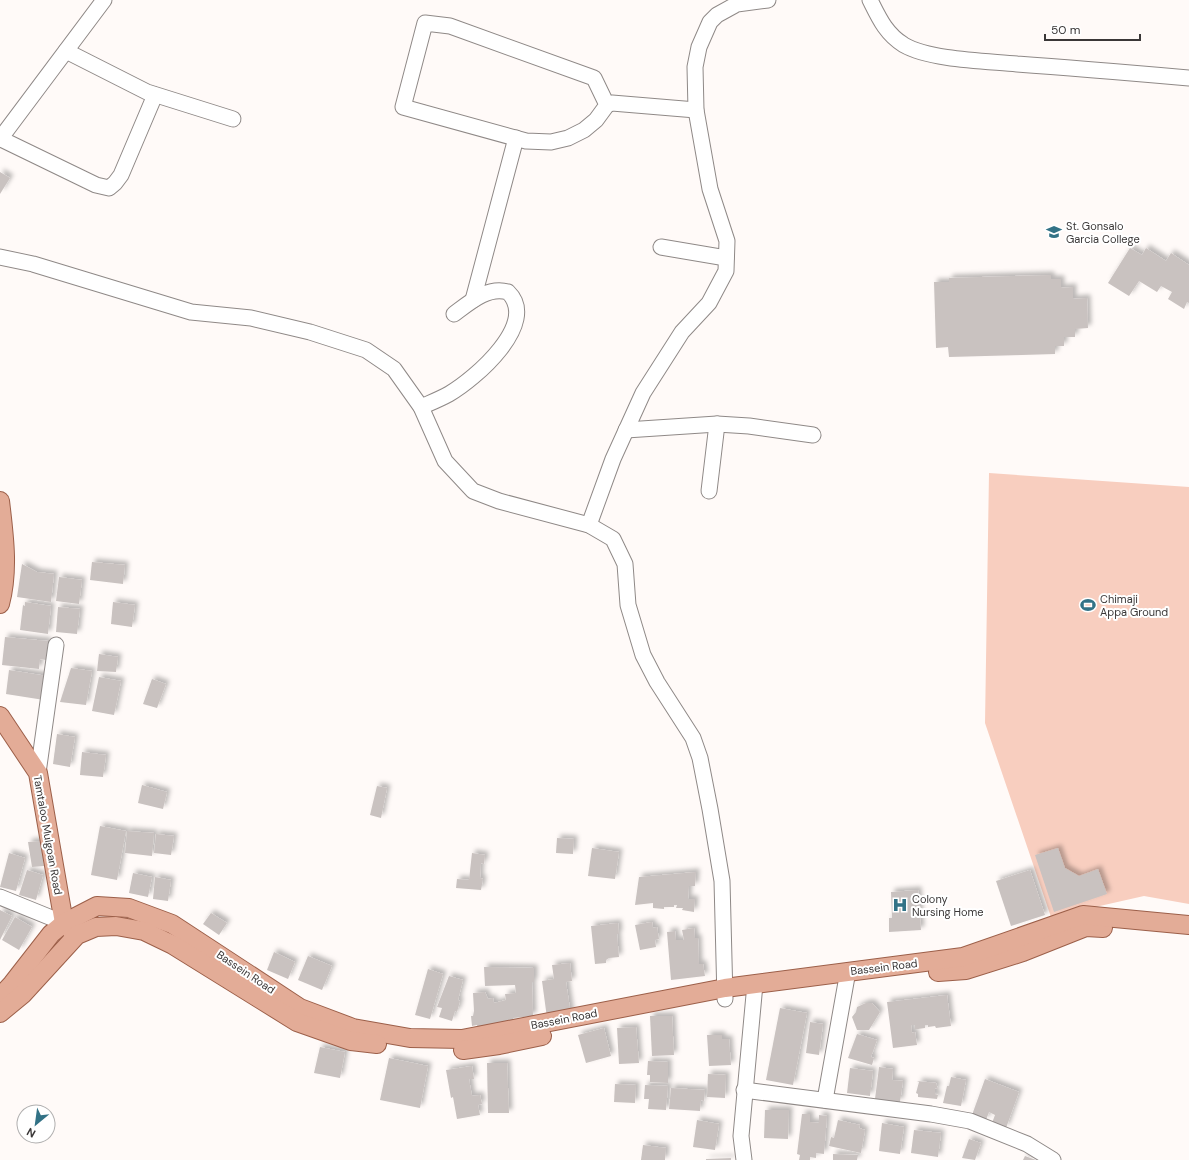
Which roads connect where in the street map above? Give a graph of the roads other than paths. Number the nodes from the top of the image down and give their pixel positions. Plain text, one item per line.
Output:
1 (104, 0) edge
2 (768, 0) edge
3 (870, 0) edge
4 (66, 51) junction
5 (1189, 78) edge
6 (155, 95) junction
7 (607, 105) junction
8 (696, 110) junction
9 (234, 119) dead end
10 (516, 138) junction
11 (1, 139) edge
12 (661, 247) dead end
13 (0, 257) edge
14 (726, 258) junction
15 (473, 300) junction
16 (454, 314) dead end
17 (421, 408) junction
18 (717, 424) junction
19 (626, 430) junction
20 (813, 435) dead end
21 (709, 491) dead end
22 (0, 501) edge
23 (589, 525) junction
24 (0, 604) edge
25 (56, 645) dead end
26 (0, 716) edge
27 (38, 773) junction
28 (0, 897) edge
29 (1189, 925) edge
30 (70, 929) junction
31 (1189, 932) edge
32 (847, 977) junction
33 (754, 990) junction
34 (725, 993) junction
35 (1, 1007) edge
36 (744, 1090) junction
37 (825, 1100) junction
38 (744, 1160) edge
39 (1053, 1160) edge

1 - 4 street
2 - 8 street
3 - 5 street
4 - 6 street
4 - 11 street
6 - 9 street
6 - 11 street
7 - 8 street
7 - 10 street
7 - 10 street
8 - 14 street
10 - 15 street
12 - 14 street
13 - 17 street
14 - 19 street
15 - 16 street
15 - 17 street
17 - 23 street
18 - 19 street
18 - 20 street
18 - 21 street
19 - 23 street
22 - 24 main road
23 - 34 street
25 - 27 street
26 - 27 main road, Tamtaloo Mulgoan Road
27 - 30 main road, Tamtaloo Mulgoan Road
28 - 30 street
29 - 32 main road, Bassein Road
30 - 34 main road, Bassein Road
30 - 34 main road, Bassein Road
30 - 35 main road
31 - 32 main road, Bassein Road
32 - 33 main road, Bassein Road
32 - 37 street
33 - 34 main road, Bassein Road
33 - 36 street
36 - 37 street
36 - 38 street
37 - 39 street

